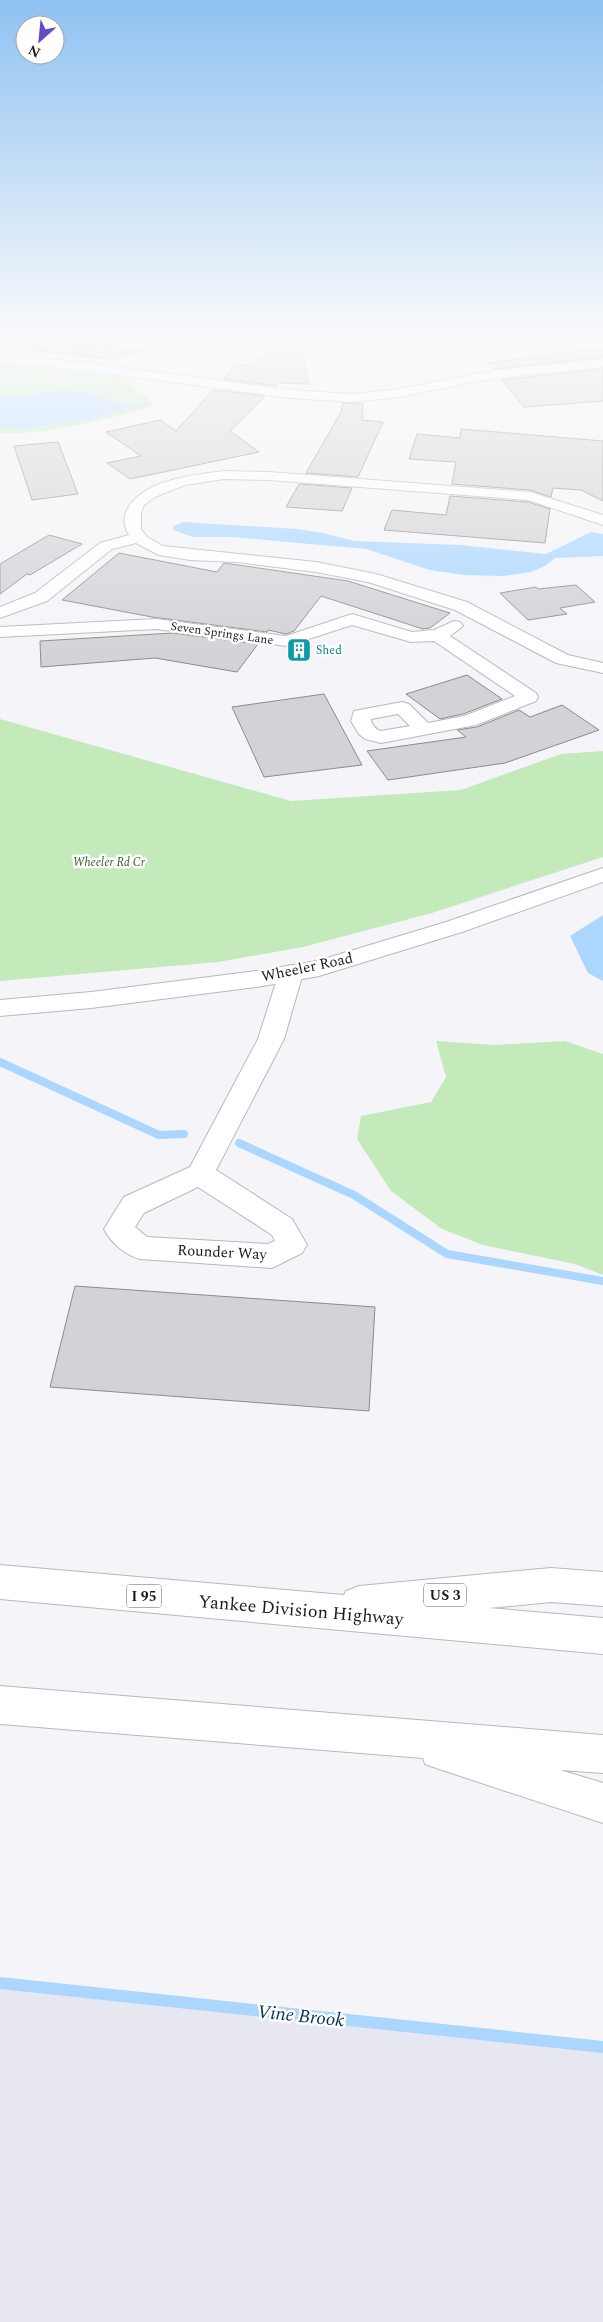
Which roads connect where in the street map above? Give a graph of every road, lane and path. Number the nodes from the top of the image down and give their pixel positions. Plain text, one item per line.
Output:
1 (603, 520) edge
2 (140, 538) junction
3 (0, 613) edge
4 (484, 618) junction
5 (0, 632) edge
6 (438, 635) junction
7 (603, 668) edge
8 (424, 729) dead end
9 (603, 875) edge
10 (291, 972) junction
11 (0, 1008) edge
12 (200, 1174) junction
13 (0, 1582) edge
14 (603, 1589) edge
15 (288, 1609) junction
16 (603, 1636) edge
17 (0, 1705) edge
18 (392, 1734) junction
19 (603, 1754) edge
20 (603, 1803) edge

1 - 2 main road
2 - 3 main road
2 - 4 main road
4 - 6 main road, Seven Springs Lane
4 - 7 main road
5 - 6 main road, Seven Springs Lane
6 - 8 main road
9 - 10 main road, Wheeler Road
10 - 11 main road, Wheeler Road
10 - 12 main road
12 - 12 main road, Rounder Way
13 - 15 main road, Yankee Division Highway / I 95
14 - 15 main road, US 3
15 - 16 main road, Yankee Division Highway / I 95
17 - 18 main road
18 - 19 main road
18 - 20 main road

